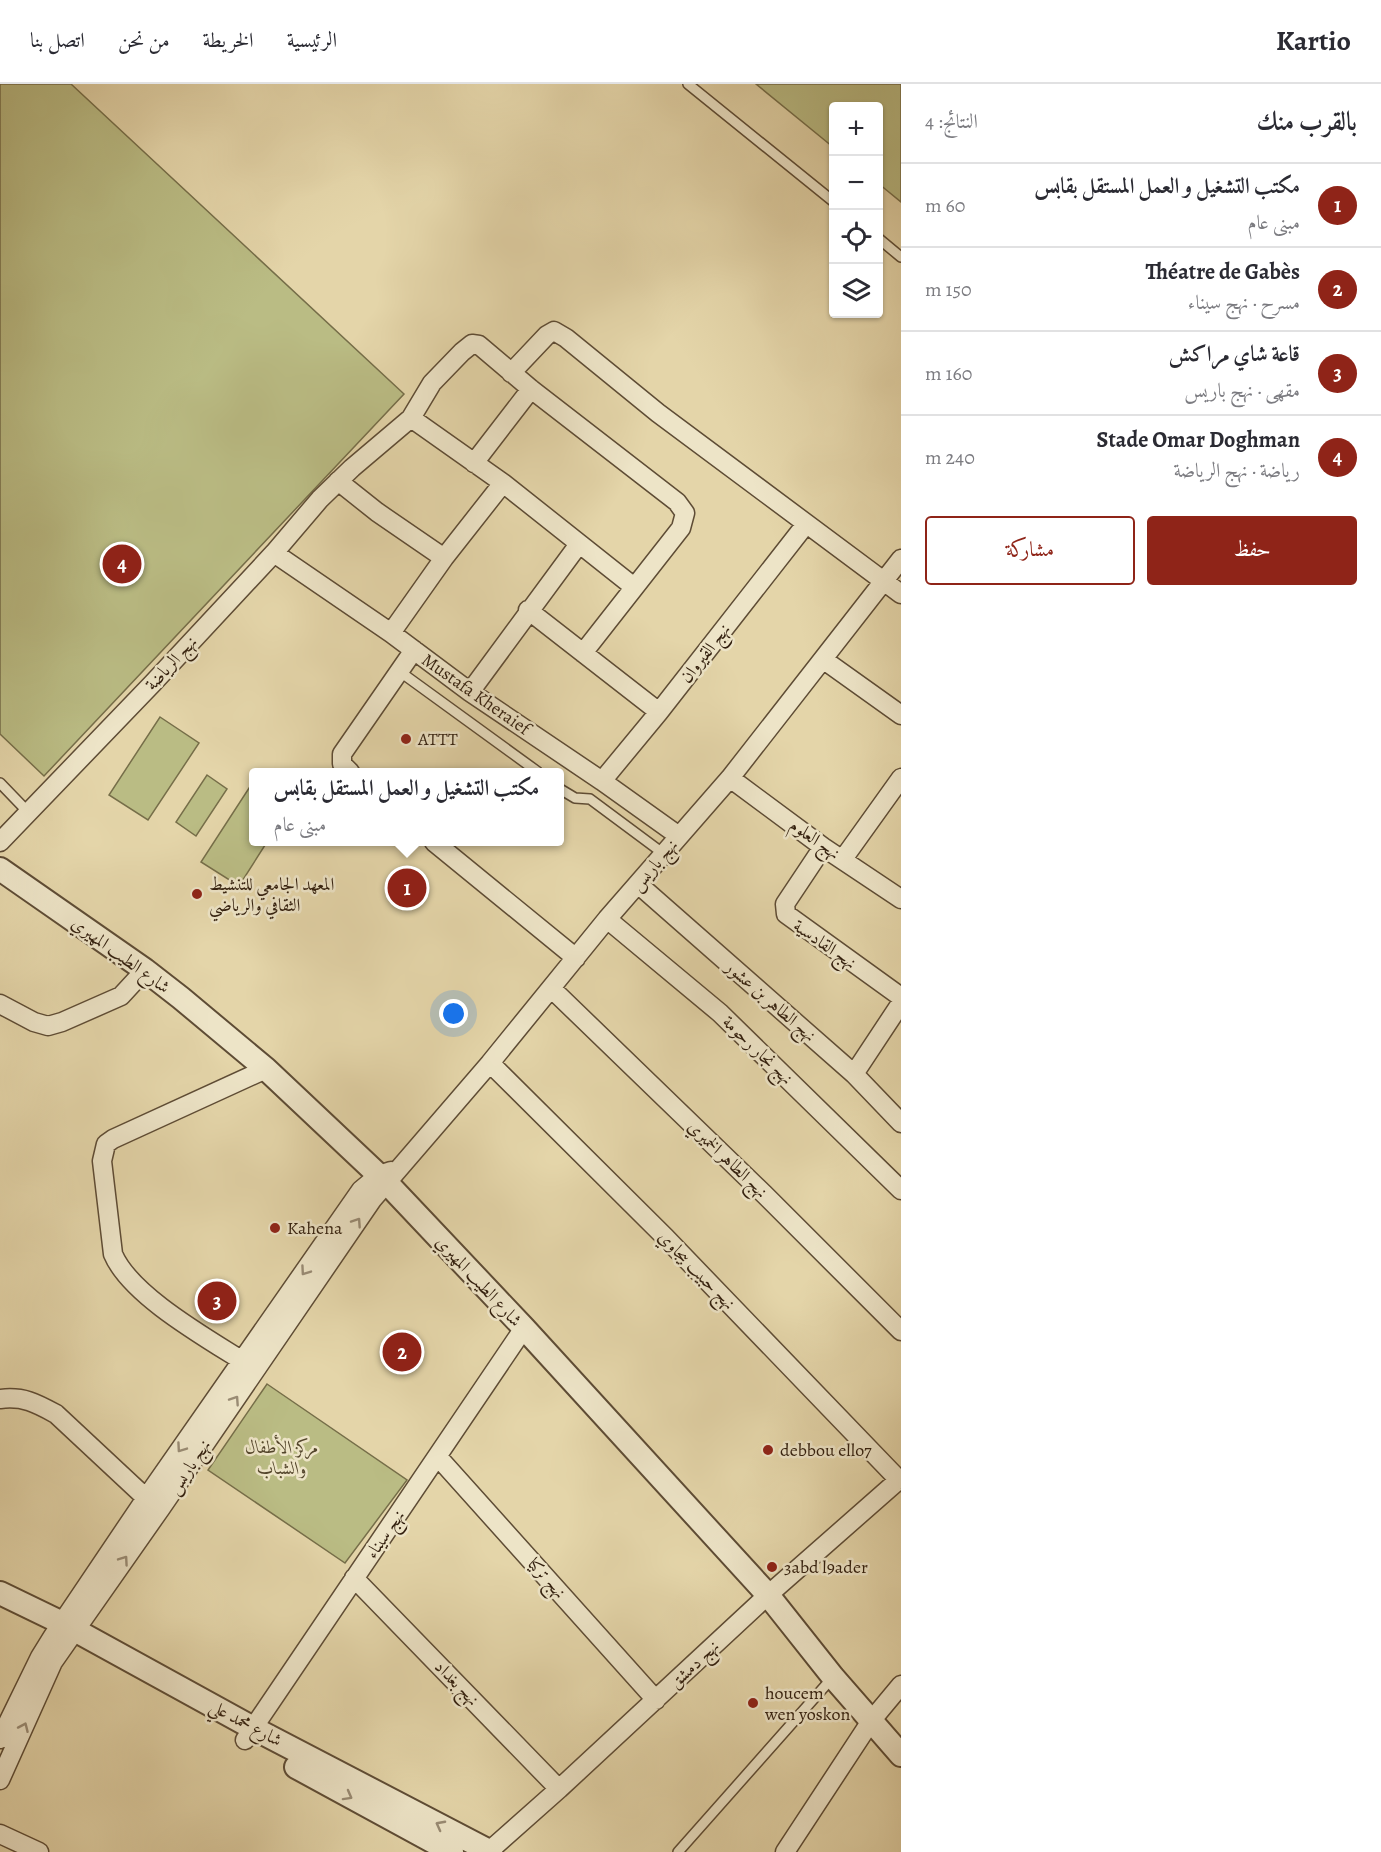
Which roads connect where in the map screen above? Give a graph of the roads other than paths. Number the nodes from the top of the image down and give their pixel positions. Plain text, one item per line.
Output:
1 (688, 84) edge
2 (829, 198) edge
3 (883, 241) edge
4 (901, 257) edge
5 (511, 373) junction
6 (531, 388) junction
7 (411, 418) junction
8 (474, 463) junction
9 (338, 481) junction
10 (503, 483) junction
11 (806, 524) junction
12 (579, 544) junction
13 (274, 553) junction
14 (444, 558) junction
15 (901, 559) edge
16 (884, 582) junction
17 (634, 587) junction
18 (901, 594) edge
19 (528, 610) junction
20 (391, 633) junction
21 (414, 650) junction
22 (583, 653) junction
23 (824, 660) junction
24 (399, 671) junction
25 (470, 692) junction
26 (659, 712) junction
27 (901, 715) edge
28 (346, 768) edge
29 (532, 768) edge
30 (730, 778) junction
31 (901, 778) edge
32 (602, 781) junction
33 (0, 783) edge
34 (564, 791) edge
35 (28, 812) junction
36 (679, 836) junction
37 (0, 842) edge
38 (439, 846) edge
39 (823, 847) junction
40 (664, 854) junction
41 (843, 859) junction
42 (0, 868) edge
43 (638, 884) junction
44 (901, 899) edge
45 (608, 918) junction
46 (576, 958) junction
47 (145, 970) junction
48 (552, 989) junction
49 (901, 997) edge
50 (901, 1003) edge
51 (0, 1004) edge
52 (490, 1063) junction
53 (266, 1069) junction
54 (854, 1074) junction
55 (901, 1123) edge
56 (389, 1175) junction
57 (901, 1190) edge
58 (524, 1328) junction
59 (901, 1331) edge
60 (249, 1365) junction
61 (0, 1399) edge
62 (438, 1457) junction
63 (900, 1479) edge
64 (154, 1503) junction
65 (354, 1578) junction
66 (0, 1593) edge
67 (768, 1595) junction
68 (0, 1611) edge
69 (64, 1633) junction
70 (833, 1677) junction
71 (901, 1685) edge
72 (656, 1700) junction
73 (871, 1721) junction
74 (249, 1734) junction
75 (0, 1739) edge
76 (901, 1755) edge
77 (0, 1780) edge
78 (559, 1789) junction
79 (0, 1834) edge
80 (39, 1852) edge
81 (452, 1852) edge
82 (490, 1852) edge
83 (678, 1852) edge
84 (785, 1852) edge

1 - 2 lane
3 - 4 lane
5 - 6 street
5 - 7 street, نهج الرياضة
5 - 11 street
6 - 8 street
6 - 17 street
7 - 8 street
7 - 9 street, نهج الرياضة
8 - 10 street
9 - 13 street, نهج الرياضة
9 - 14 street
10 - 12 street
10 - 14 street
11 - 16 street
11 - 26 street, نهج القيروان
12 - 17 street
12 - 19 street
13 - 20 street, Mustafa Kheraief
13 - 35 street, نهج الرياضة
14 - 20 street
15 - 16 street, نهج باريس
16 - 18 street
16 - 23 street, نهج باريس
17 - 22 street
19 - 22 street
19 - 25 street
20 - 21 street, Mustafa Kheraief
21 - 24 street
21 - 25 street, Mustafa Kheraief
22 - 26 street
23 - 27 street
23 - 30 street, نهج باريس
24 - 28 street
24 - 29 lane
25 - 32 street, Mustafa Kheraief
26 - 32 street, نهج القيروان
30 - 36 street, نهج باريس
30 - 39 street, نهج العلوم
31 - 41 street
32 - 36 street, Mustafa Kheraief
33 - 35 lane
34 - 40 lane
35 - 37 street, نهج الرياضة
36 - 40 street, نهج باريس
38 - 46 street
39 - 41 street, نهج العلوم
39 - 49 street, نهج القادسية
40 - 43 street, نهج باريس
41 - 44 street, نهج العلوم
42 - 47 street, شارع الطيب المهيري
43 - 45 street, نهج باريس
43 - 54 street, نهج الطاهر بن عشور
45 - 46 street, نهج باريس
45 - 57 street, نهج نجار رحومة
46 - 48 street, نهج باريس
47 - 51 street
47 - 53 street, شارع الطيب المهيري
48 - 52 street, نهج باريس
48 - 59 street, نهج الطاهر الخميري
50 - 54 street
52 - 56 street, نهج باريس
52 - 63 street, نهج حبيب بيجاوي
53 - 56 street, شارع الطيب المهيري
53 - 60 street
54 - 55 street, نهج الطاهر بن عشور
56 - 58 street, شارع الطيب المهيري
56 - 60 street, نهج باريس
58 - 62 street, نهج سيناء
58 - 67 street, شارع الطيب المهيري
60 - 64 street, نهج باريس
61 - 64 street
62 - 65 street, نهج سيناء
62 - 72 street, نهج تركيا
63 - 67 street, نهج دمشق
64 - 69 street, نهج باريس
65 - 74 street, نهج سيناء
65 - 78 street, نهج بغداد
66 - 69 street, شارع محمد علي
67 - 70 street, شارع الطيب المهيري
67 - 72 street, نهج دمشق
68 - 69 street, شارع محمد علي
69 - 74 street, شارع محمد علي
69 - 75 street, نهج باريس
77 -> 69 street, نهج باريس
70 - 73 street, شارع الطيب المهيري
70 - 83 lane
71 - 73 street
72 - 78 street, نهج دمشق
73 - 76 street, شارع الطيب المهيري
73 - 84 street
74 -> 81 street, شارع محمد علي
82 -> 74 street, شارع محمد علي
78 - 82 street, نهج دمشق
79 - 80 street

